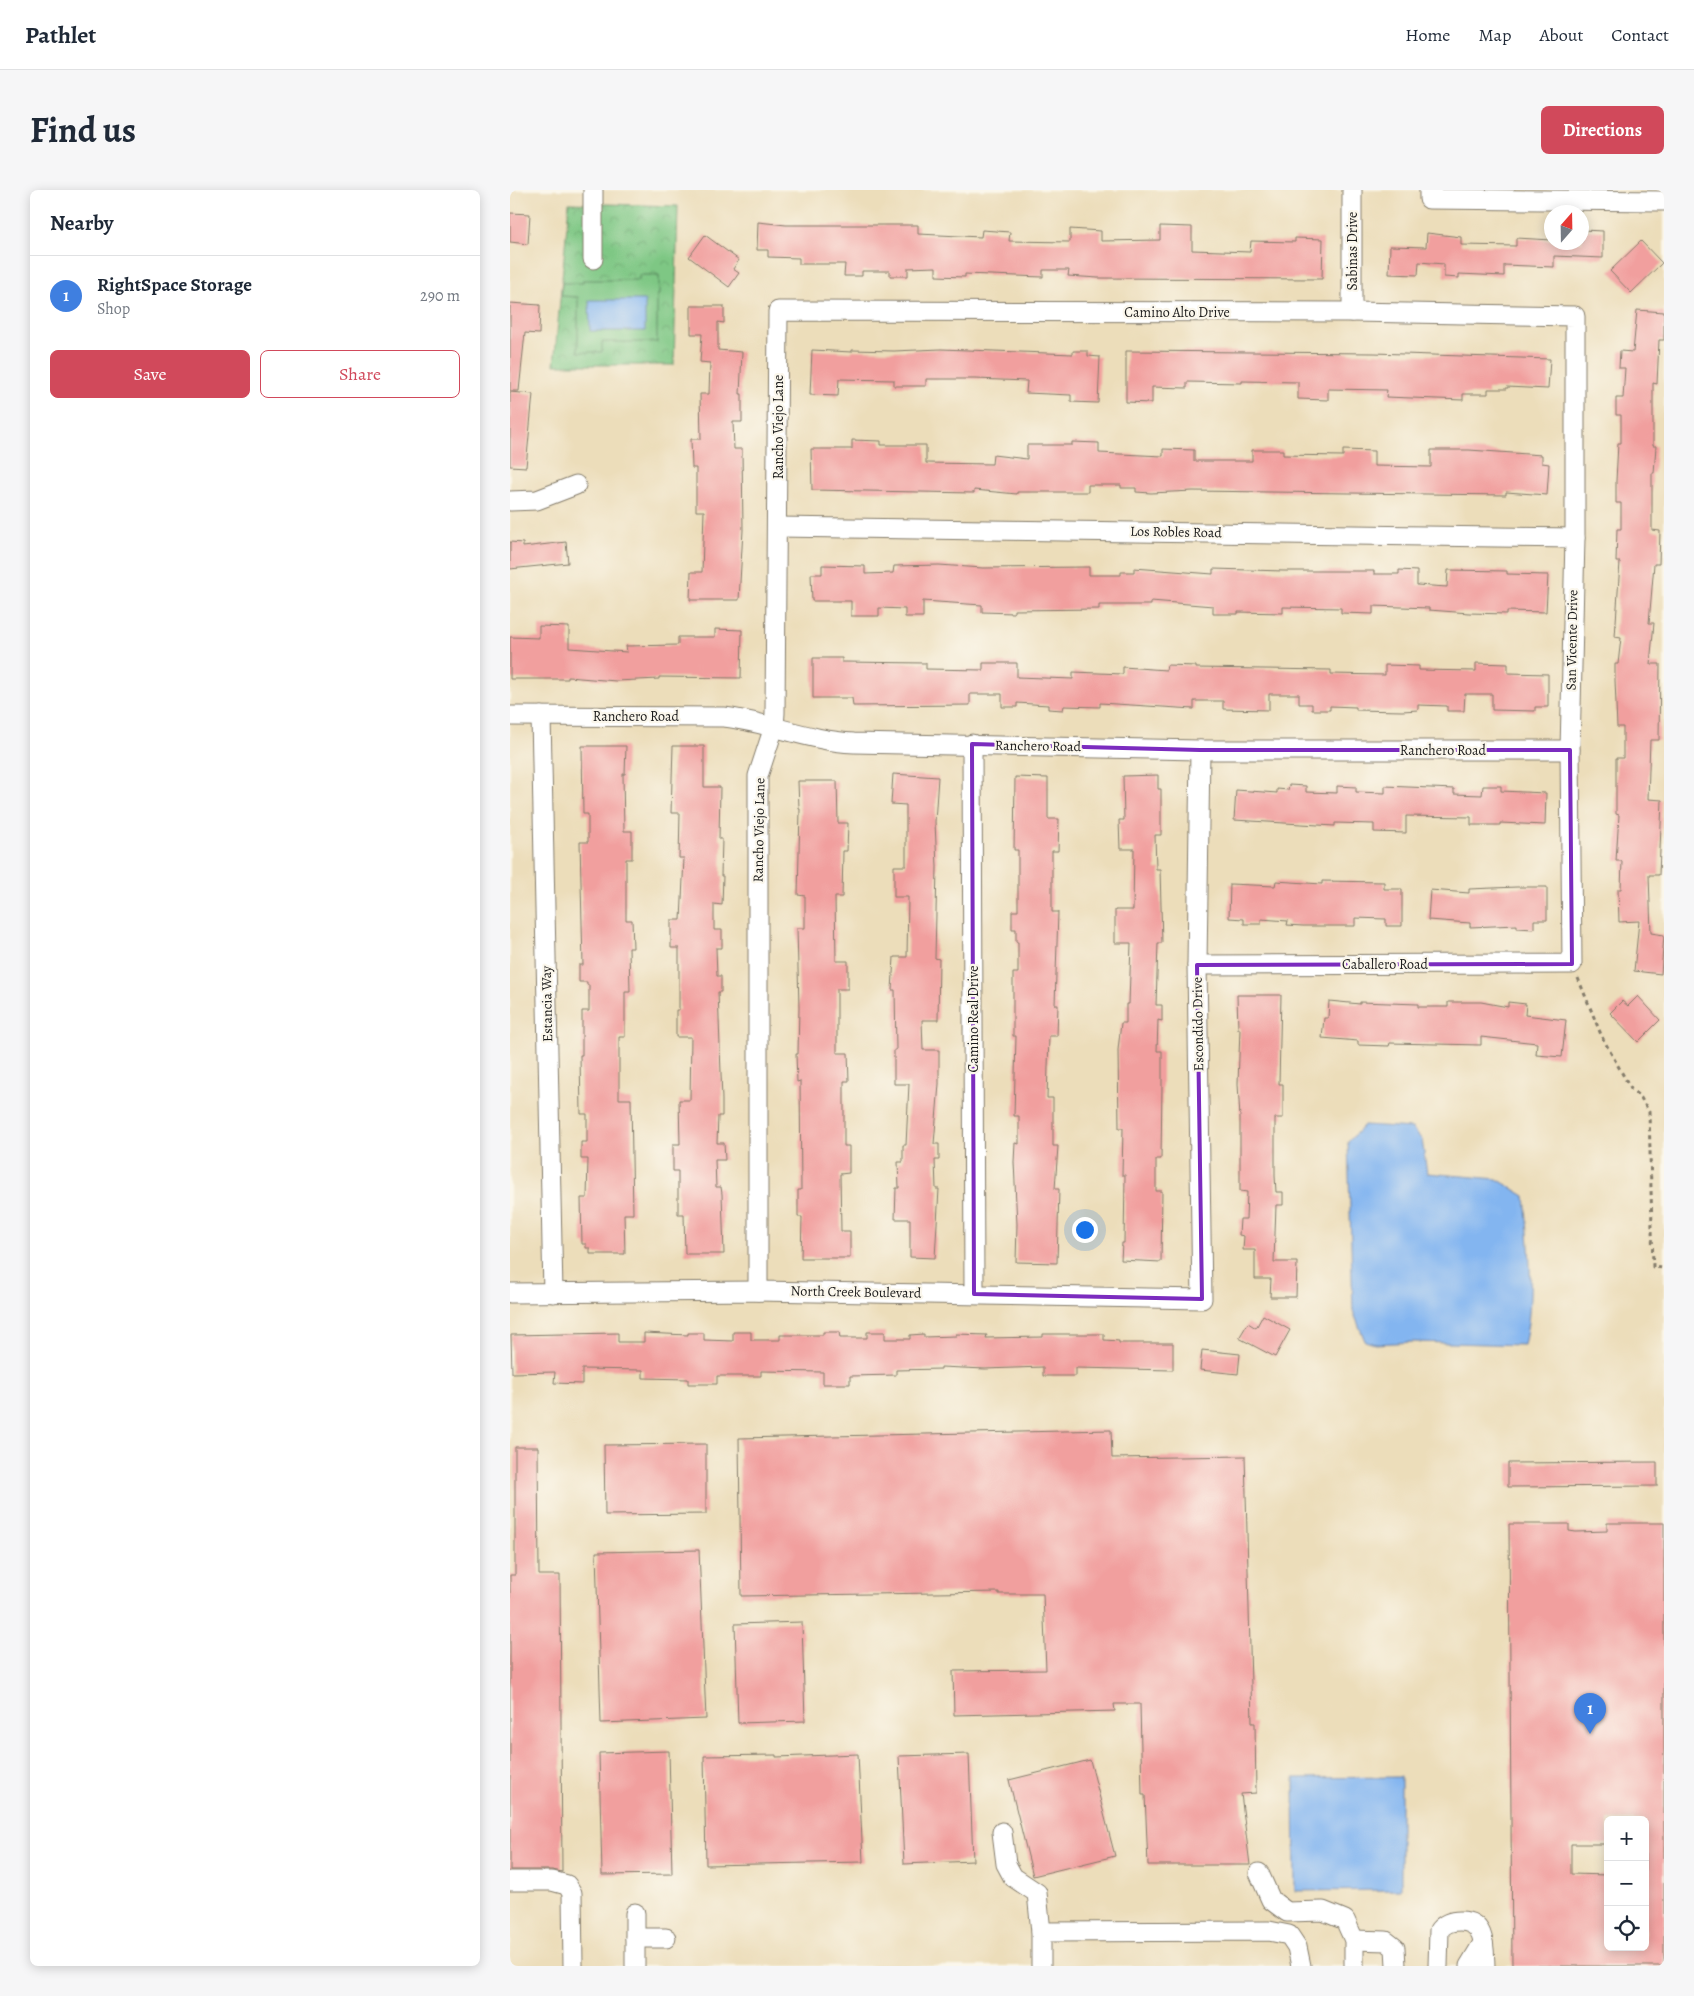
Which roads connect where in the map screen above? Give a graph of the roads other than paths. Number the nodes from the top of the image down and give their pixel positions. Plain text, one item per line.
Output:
1 (593, 190) edge
2 (1352, 190) edge
3 (1429, 190) edge
4 (1664, 201) edge
5 (593, 260) dead end
6 (778, 311) joint
7 (1352, 312) junction
8 (1576, 316) joint
9 (576, 485) dead end
10 (510, 501) edge
11 (777, 527) junction
12 (1575, 538) junction
13 (510, 716) edge
14 (541, 716) junction
15 (774, 727) junction
16 (972, 744) junction
17 (1200, 750) junction
18 (1570, 750) junction
19 (1572, 964) joint
20 (1197, 965) junction
21 (758, 1291) junction
22 (553, 1292) junction
23 (510, 1293) edge
24 (974, 1294) junction
25 (1202, 1299) joint
26 (1002, 1832) dead end
27 (1259, 1873) dead end
28 (510, 1881) edge
29 (635, 1913) dead end
30 (1041, 1932) junction
31 (635, 1938) junction
32 (666, 1938) dead end
33 (1354, 1940) junction
34 (1483, 1943) junction
35 (572, 1966) edge
36 (635, 1966) edge
37 (1042, 1966) edge
38 (1301, 1966) edge
39 (1354, 1966) edge
40 (1396, 1966) edge
41 (1438, 1966) edge
42 (1469, 1966) edge
43 (1477, 1966) edge
44 (1485, 1966) edge

1 - 5 street
2 - 7 street, Sabinas Drive
3 - 4 street
6 - 7 street, Camino Alto Drive
6 - 11 street, Rancho Viejo Lane
7 - 8 street, Camino Alto Drive
8 - 12 street, San Vicente Drive
9 - 10 street
11 - 12 street, Los Robles Road
11 - 15 street, Rancho Viejo Lane
12 - 18 street, San Vicente Drive
13 - 14 street, Ranchero Road
14 - 15 street, Ranchero Road
14 - 22 street, Estancia Way
15 - 16 street, Ranchero Road
15 - 21 street, Rancho Viejo Lane
16 - 17 street, Ranchero Road
16 - 24 street, Camino Real Drive
17 - 18 street, Ranchero Road
17 - 20 street, Escondido Drive
18 - 19 street, San Vicente Drive
19 - 20 street, Caballero Road
20 - 25 street, Escondido Drive
21 - 22 street, North Creek Boulevard
21 - 24 street, North Creek Boulevard
22 - 23 street, North Creek Boulevard
24 - 25 street, North Creek Boulevard
26 - 30 street
27 - 33 street
28 - 35 street
29 - 31 street
30 - 37 street
30 - 38 street
31 - 32 street
31 - 36 street
33 - 39 street
33 - 40 street
34 - 41 street
34 - 42 street
34 - 43 street
34 - 44 street

